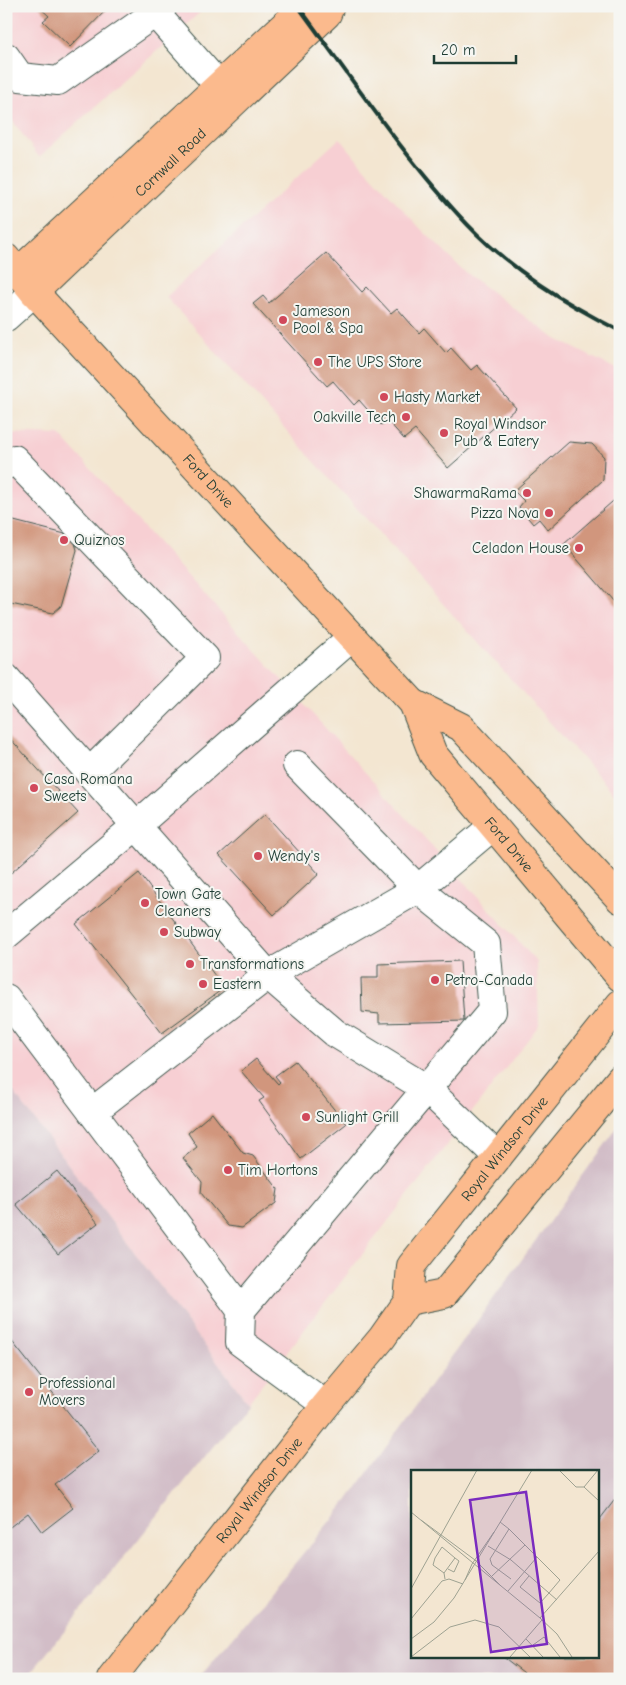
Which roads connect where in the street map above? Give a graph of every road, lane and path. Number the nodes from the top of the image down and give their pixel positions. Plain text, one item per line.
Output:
1 (305, 6) edge
2 (330, 6) edge
3 (159, 10) edge
4 (6, 57) edge
5 (219, 86) junction
6 (16, 276) edge
7 (6, 317) edge
8 (6, 465) edge
9 (352, 637) junction
10 (6, 678) edge
11 (413, 703) junction
12 (297, 765) dead end
13 (89, 773) junction
14 (136, 826) junction
15 (493, 826) junction
16 (418, 888) junction
17 (620, 899) edge
18 (6, 935) edge
19 (268, 975) junction
20 (620, 978) edge
21 (6, 998) edge
22 (620, 1004) edge
23 (620, 1079) edge
24 (427, 1088) junction
25 (92, 1112) junction
26 (498, 1157) junction
27 (408, 1301) junction
28 (241, 1310) junction
29 (326, 1405) junction
30 (111, 1679) edge

1 - 5 main road, Cornwall Road
2 - 6 main road, Cornwall Road
3 - 4 street
3 - 5 street
5 - 6 main road, Cornwall Road
6 - 7 street, Cornwall Road
6 - 9 main road, Ford Drive
8 - 13 street
9 - 11 main road, Ford Drive
9 - 14 street
10 - 13 street
11 - 15 main road, Ford Drive
11 - 17 main road, Ford Drive
12 - 16 street
13 - 14 street
14 - 18 street
14 - 19 street
15 - 16 street
15 - 20 main road, Ford Drive
16 - 19 street
16 - 24 street
19 - 24 street
19 - 25 street
21 - 25 street
22 - 26 main road, Royal Windsor Drive
23 - 27 main road
24 - 26 street
24 - 28 street
25 - 28 street
26 - 27 main road, Royal Windsor Drive
27 - 29 main road, Royal Windsor Drive
28 - 29 street
29 - 30 main road, Royal Windsor Drive

